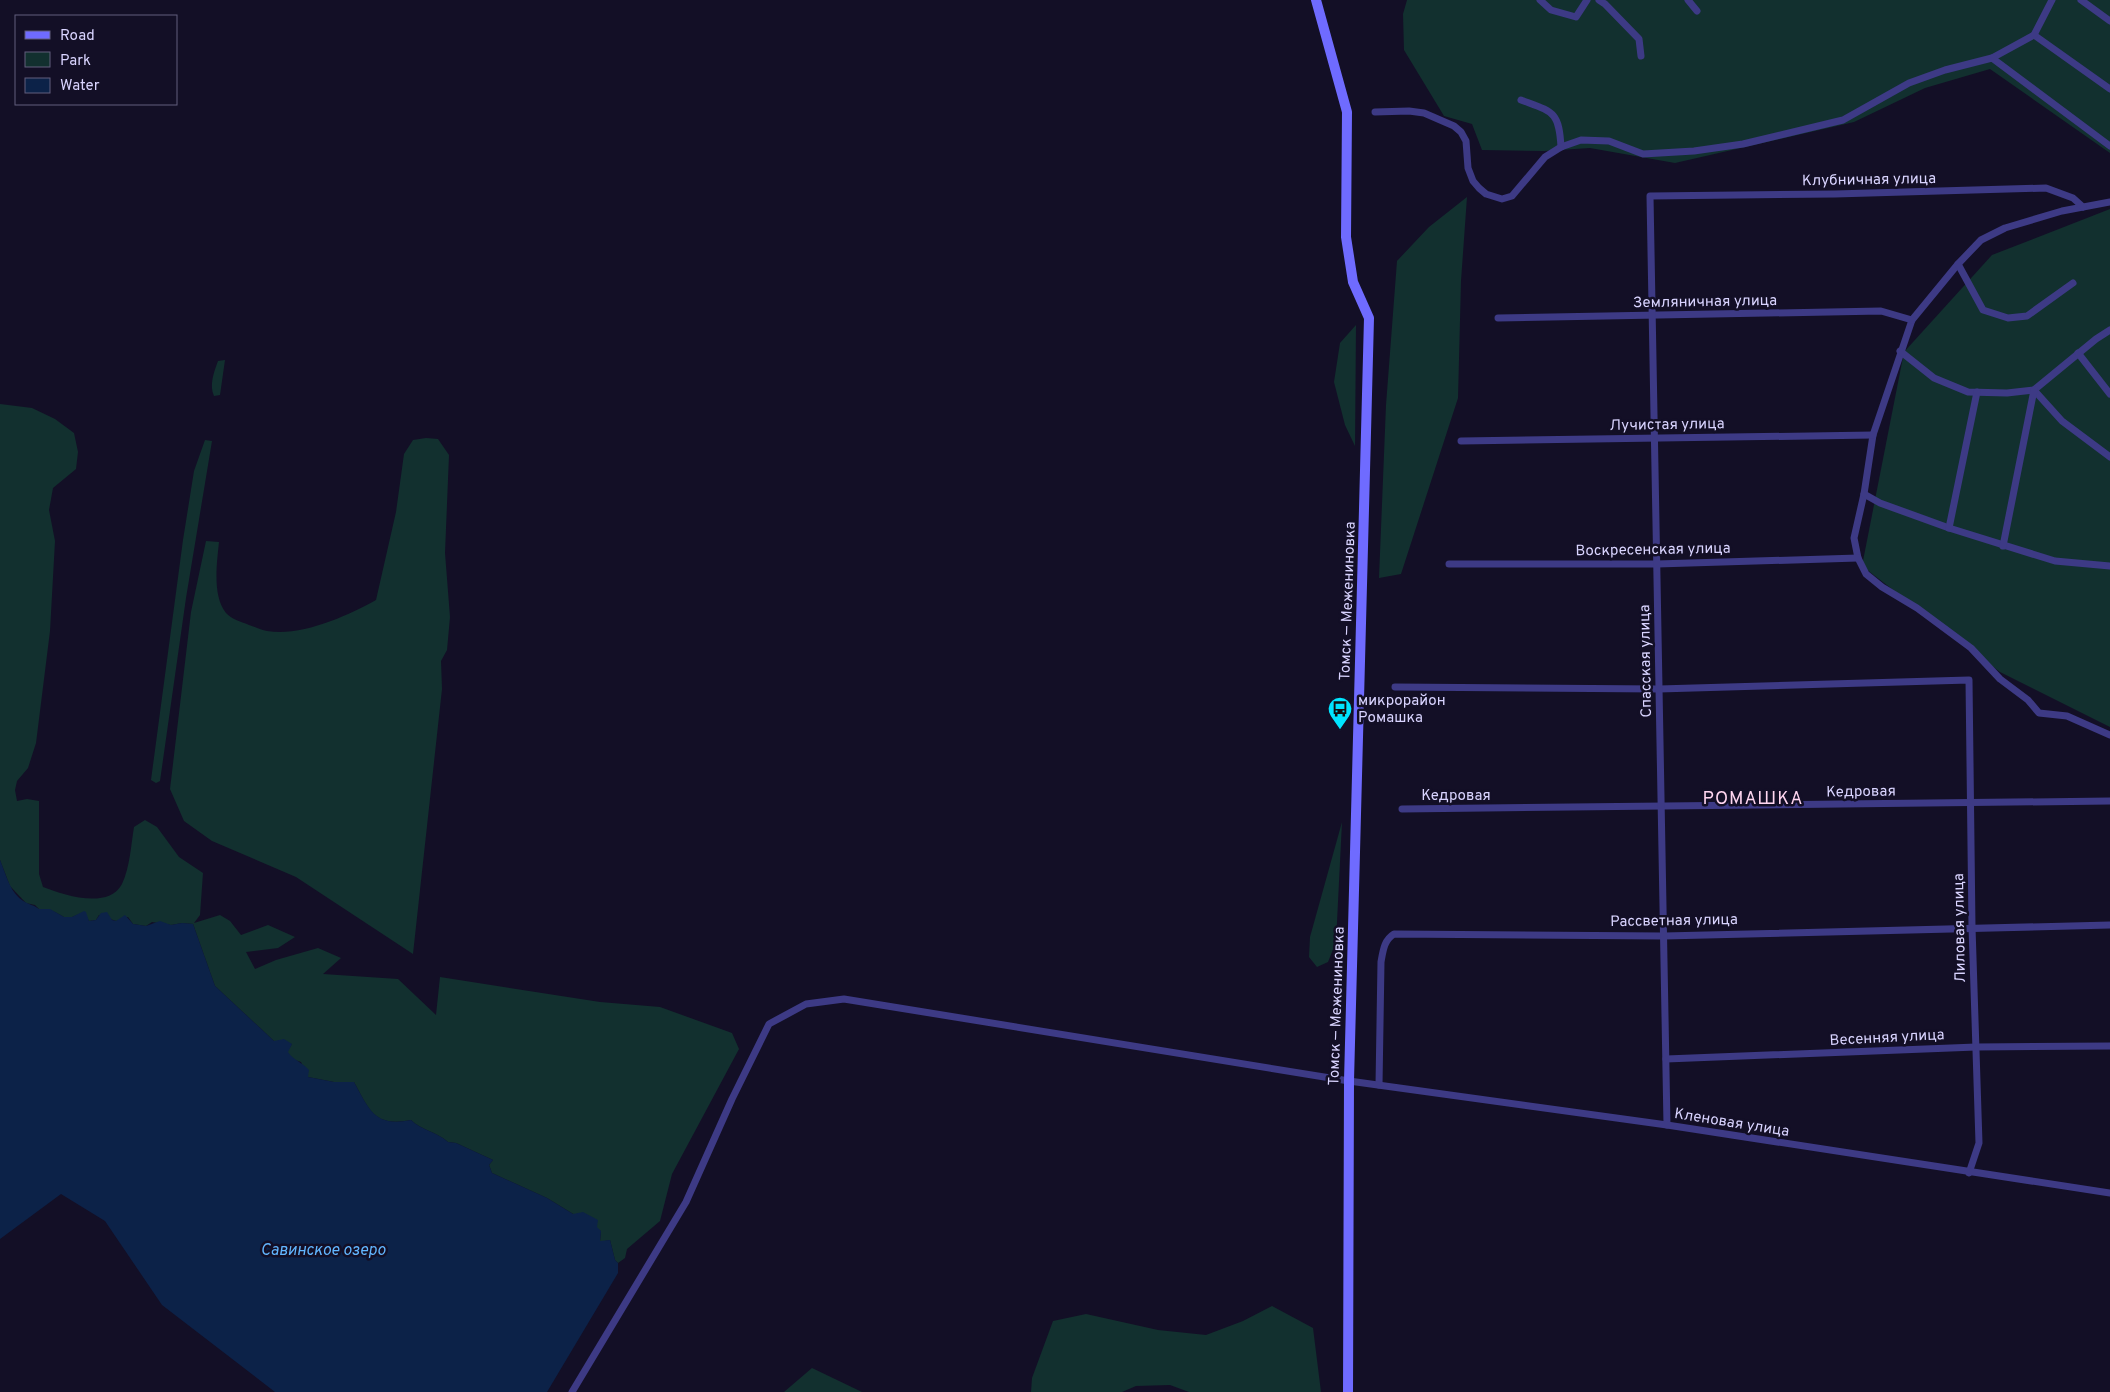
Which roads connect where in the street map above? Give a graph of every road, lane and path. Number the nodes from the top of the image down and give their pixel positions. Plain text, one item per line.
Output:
1 (1316, 0) edge
2 (1540, 0) edge
3 (1587, 0) edge
4 (1599, 0) edge
5 (1688, 0) edge
6 (2052, 0) edge
7 (2081, 0) edge
8 (1697, 11) dead end
9 (2110, 21) edge
10 (2034, 35) junction
11 (1641, 56) dead end
12 (1992, 58) junction
13 (2110, 89) edge
14 (1521, 100) dead end
15 (1376, 112) dead end
16 (2110, 146) edge
17 (1561, 147) junction
18 (1650, 196) joint
19 (2110, 202) edge
20 (2083, 207) junction
21 (1958, 264) junction
22 (2073, 283) dead end
23 (1652, 315) junction
24 (1498, 318) dead end
25 (1912, 320) junction
26 (2110, 330) edge
27 (1900, 351) junction
28 (2078, 353) junction
29 (2034, 390) junction
30 (1977, 392) junction
31 (2110, 394) edge
32 (1873, 435) junction
33 (1654, 438) junction
34 (1461, 441) dead end
35 (2110, 457) edge
36 (1864, 494) junction
37 (1949, 528) junction
38 (2003, 546) junction
39 (1858, 558) junction
40 (1449, 564) dead end
41 (1657, 564) junction
42 (2110, 566) edge
43 (1396, 686) dead end
44 (1659, 689) junction
45 (2110, 734) edge
46 (2110, 801) edge
47 (1970, 804) junction
48 (1661, 807) junction
49 (1402, 809) dead end
50 (2110, 924) edge
51 (1972, 927) junction
52 (1664, 936) junction
53 (2110, 1046) edge
54 (1976, 1047) junction
55 (1666, 1060) junction
56 (1349, 1080) junction
57 (1379, 1085) junction
58 (1667, 1125) junction
59 (1969, 1173) junction
60 (2110, 1193) edge
61 (572, 1392) edge
62 (1348, 1392) edge

1 - 56 street, Томск — Межениновка
2 - 3 street
4 - 11 street
5 - 8 street
6 - 10 street
7 - 9 street
10 - 12 street
10 - 13 street
12 - 16 street
12 - 17 street
14 - 17 street
15 - 17 street
18 - 20 street, Клубничная улица
18 - 23 street, Спасская улица
19 - 20 street
20 - 21 street
21 - 22 street
21 - 25 street
23 - 24 street, Земляничная улица
23 - 25 street, Земляничная улица
23 - 33 street, Спасская улица
25 - 27 street
26 - 28 street
27 - 30 street
27 - 32 street
28 - 29 street
28 - 31 street
29 - 30 street
29 - 35 street
29 - 38 street
30 - 37 street
32 - 33 street, Лучистая улица
32 - 36 street
33 - 34 street, Лучистая улица
33 - 41 street, Спасская улица
36 - 37 street
36 - 39 street
37 - 38 street
38 - 42 street
39 - 41 street, Воскресенская улица
39 - 45 street
40 - 41 street, Воскресенская улица
41 - 44 street, Спасская улица
43 - 44 street
44 - 47 street, Лиловая улица
44 - 48 street, Спасская улица
46 - 47 street, Кедровая
47 - 48 street, Кедровая
47 - 51 street, Лиловая улица
48 - 49 street, Кедровая
48 - 52 street, Спасская улица
50 - 51 street, Рассветная улица
51 - 52 street, Рассветная улица
51 - 54 street, Лиловая улица
52 - 55 street, Спасская улица
52 - 57 street, Рассветная улица
53 - 54 street, Весенняя улица
54 - 55 street, Весенняя улица
54 - 59 street, Лиловая улица
55 - 58 street, Спасская улица
56 - 57 street, Кленовая улица
56 - 61 street, Кленовая улица
56 - 62 street, Томск — Межениновка
57 - 58 street, Кленовая улица
58 - 59 street, Кленовая улица
59 - 60 street, Кленовая улица

